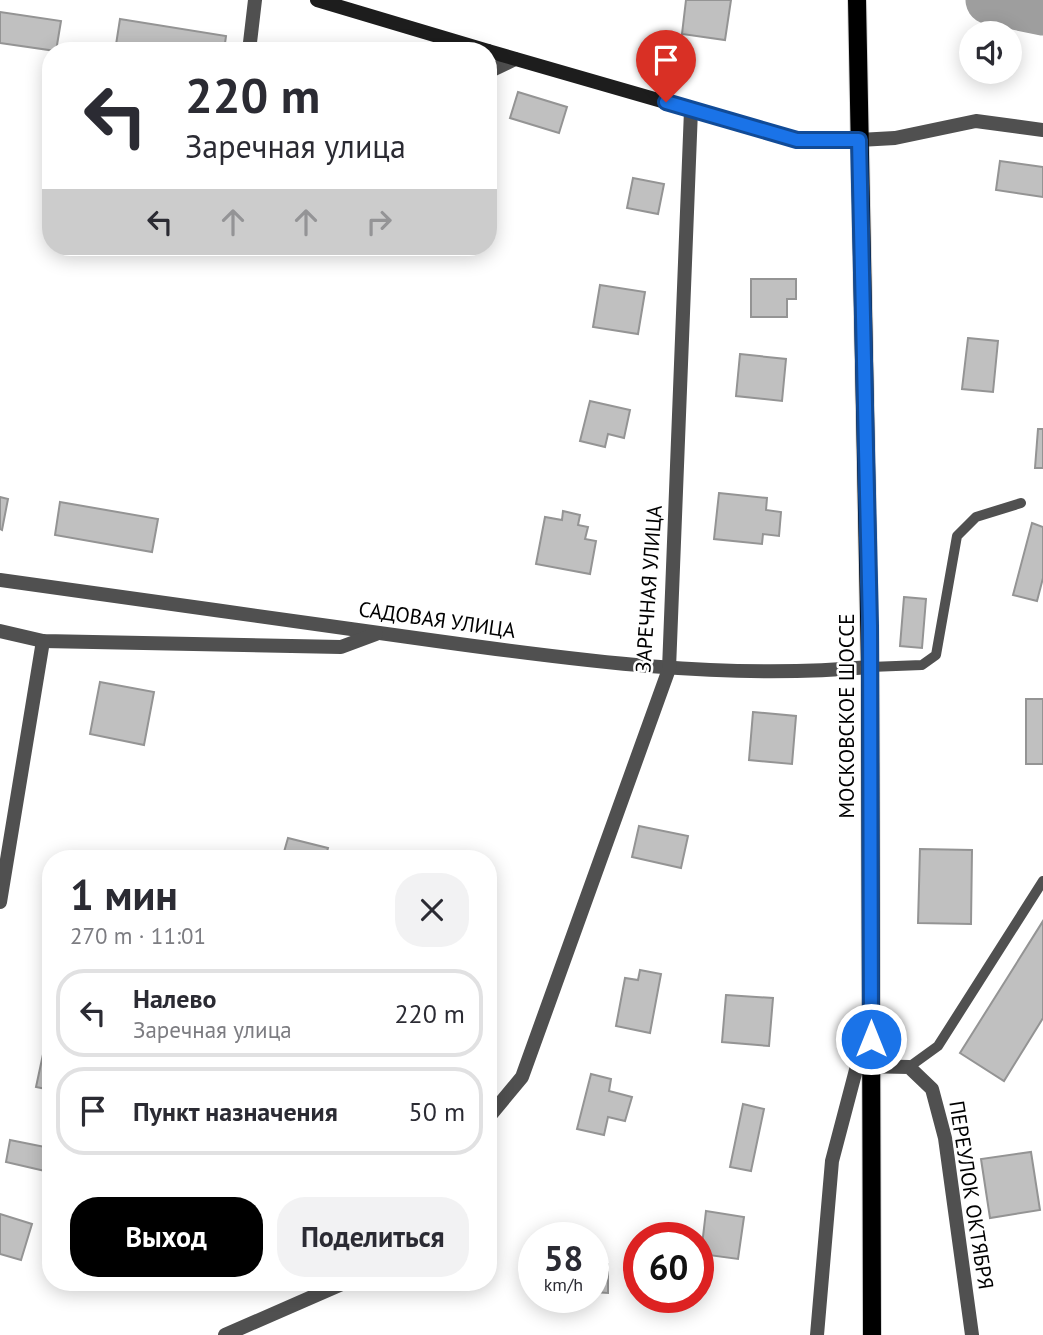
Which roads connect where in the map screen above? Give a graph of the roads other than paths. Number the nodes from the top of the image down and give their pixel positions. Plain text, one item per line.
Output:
1 (254, 0) edge
2 (317, 0) edge
3 (857, 0) edge
4 (250, 42) edge
5 (458, 42) edge
6 (497, 54) edge
7 (515, 59) junction
8 (497, 68) edge
9 (691, 110) junction
10 (1043, 130) edge
11 (859, 140) junction
12 (1021, 503) dead end
13 (0, 579) edge
14 (0, 631) edge
15 (377, 633) junction
16 (43, 641) junction
17 (870, 667) junction
18 (669, 669) junction
19 (1043, 881) edge
20 (0, 902) edge
21 (871, 1066) junction
22 (909, 1067) junction
23 (497, 1107) edge
24 (326, 1291) edge
25 (225, 1335) edge
26 (817, 1335) edge
27 (872, 1335) edge
28 (972, 1335) edge

1 - 4 street
2 - 5 street
3 - 11 main road, МОСКОВСКОЕ ШОССЕ
6 - 7 street
7 - 8 street
7 - 9 street
9 - 11 street
9 - 18 street, ЗАРЕЧНАЯ УЛИЦА
10 - 11 street
11 - 17 main road, МОСКОВСКОЕ ШОССЕ
12 - 17 lane
13 - 15 street, САДОВАЯ УЛИЦА
14 - 16 street
15 - 16 street
15 - 18 street, САДОВАЯ УЛИЦА
16 - 20 street
17 - 18 street, САДОВАЯ УЛИЦА
17 - 21 main road, МОСКОВСКОЕ ШОССЕ
18 - 23 street, ЗАРЕЧНАЯ УЛИЦА
19 - 22 lane
21 - 22 street
21 - 26 street
21 - 27 main road, МОСКОВСКОЕ ШОССЕ
22 - 28 street, ПЕРЕУЛОК ОКТЯБРЯ
24 - 25 street

